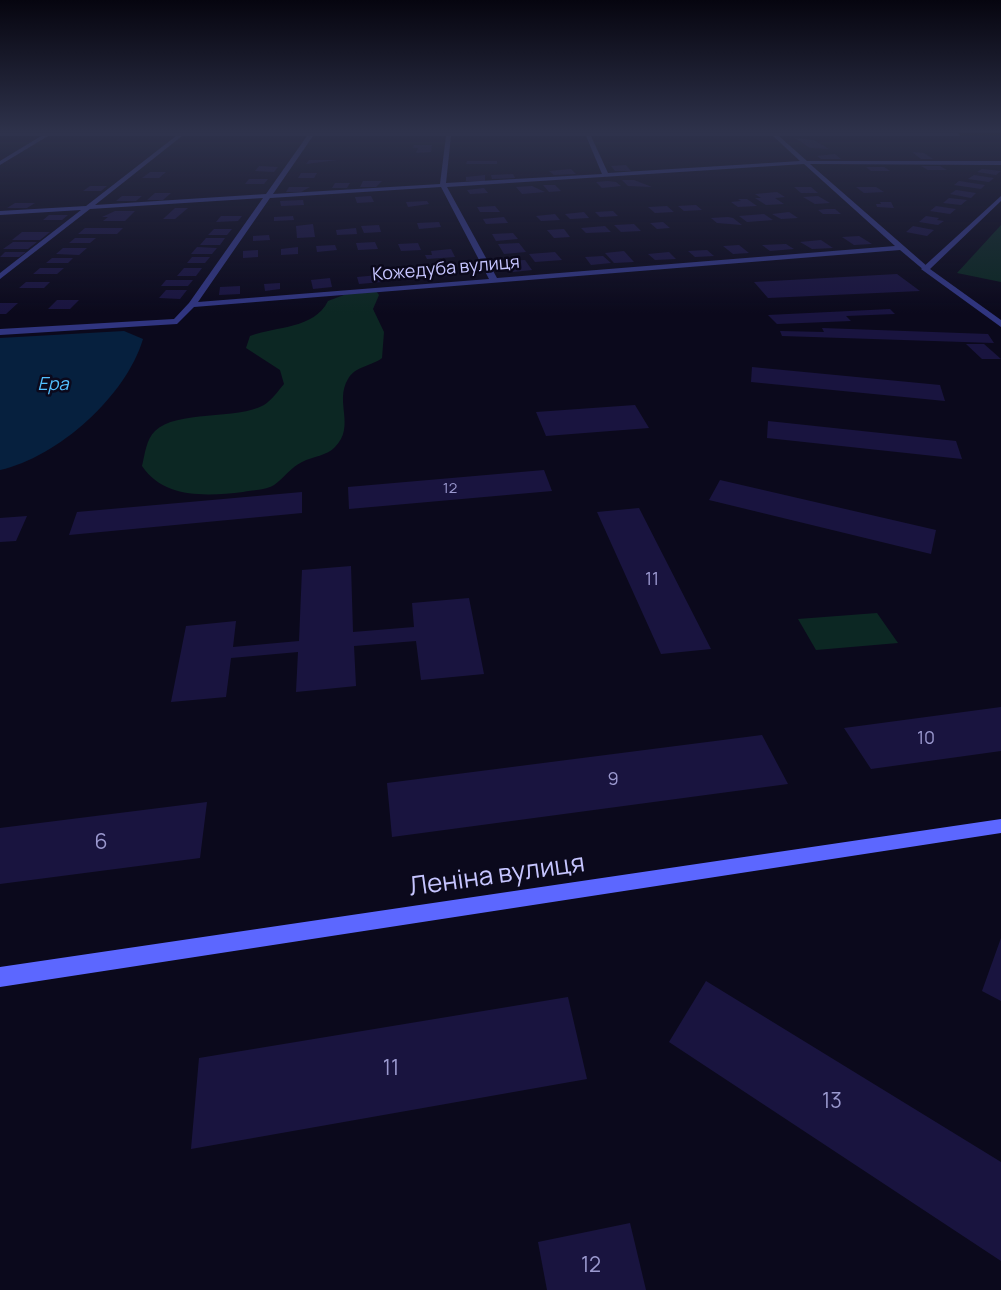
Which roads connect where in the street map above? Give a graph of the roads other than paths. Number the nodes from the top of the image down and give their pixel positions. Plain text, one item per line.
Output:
1 (107, 193) edge
2 (269, 193) edge
3 (322, 193) edge
4 (447, 193) edge
5 (837, 193) edge
6 (266, 197) junction
7 (1001, 198) edge
8 (90, 207) junction
9 (0, 213) edge
10 (900, 248) junction
11 (925, 269) junction
12 (0, 277) edge
13 (494, 280) junction
14 (192, 304) junction
15 (1001, 324) edge
16 (0, 332) edge
17 (1001, 826) edge
18 (0, 977) edge

1 - 8 street
2 - 6 street
3 - 6 street
4 - 13 street
5 - 10 street
6 - 8 street
6 - 14 street
7 - 11 street
8 - 9 street
8 - 12 street
10 - 11 street
10 - 13 street, Кожедуба вулиця
11 - 15 street
13 - 14 street, Кожедуба вулиця
14 - 16 street
17 - 18 main road, Леніна вулиця

